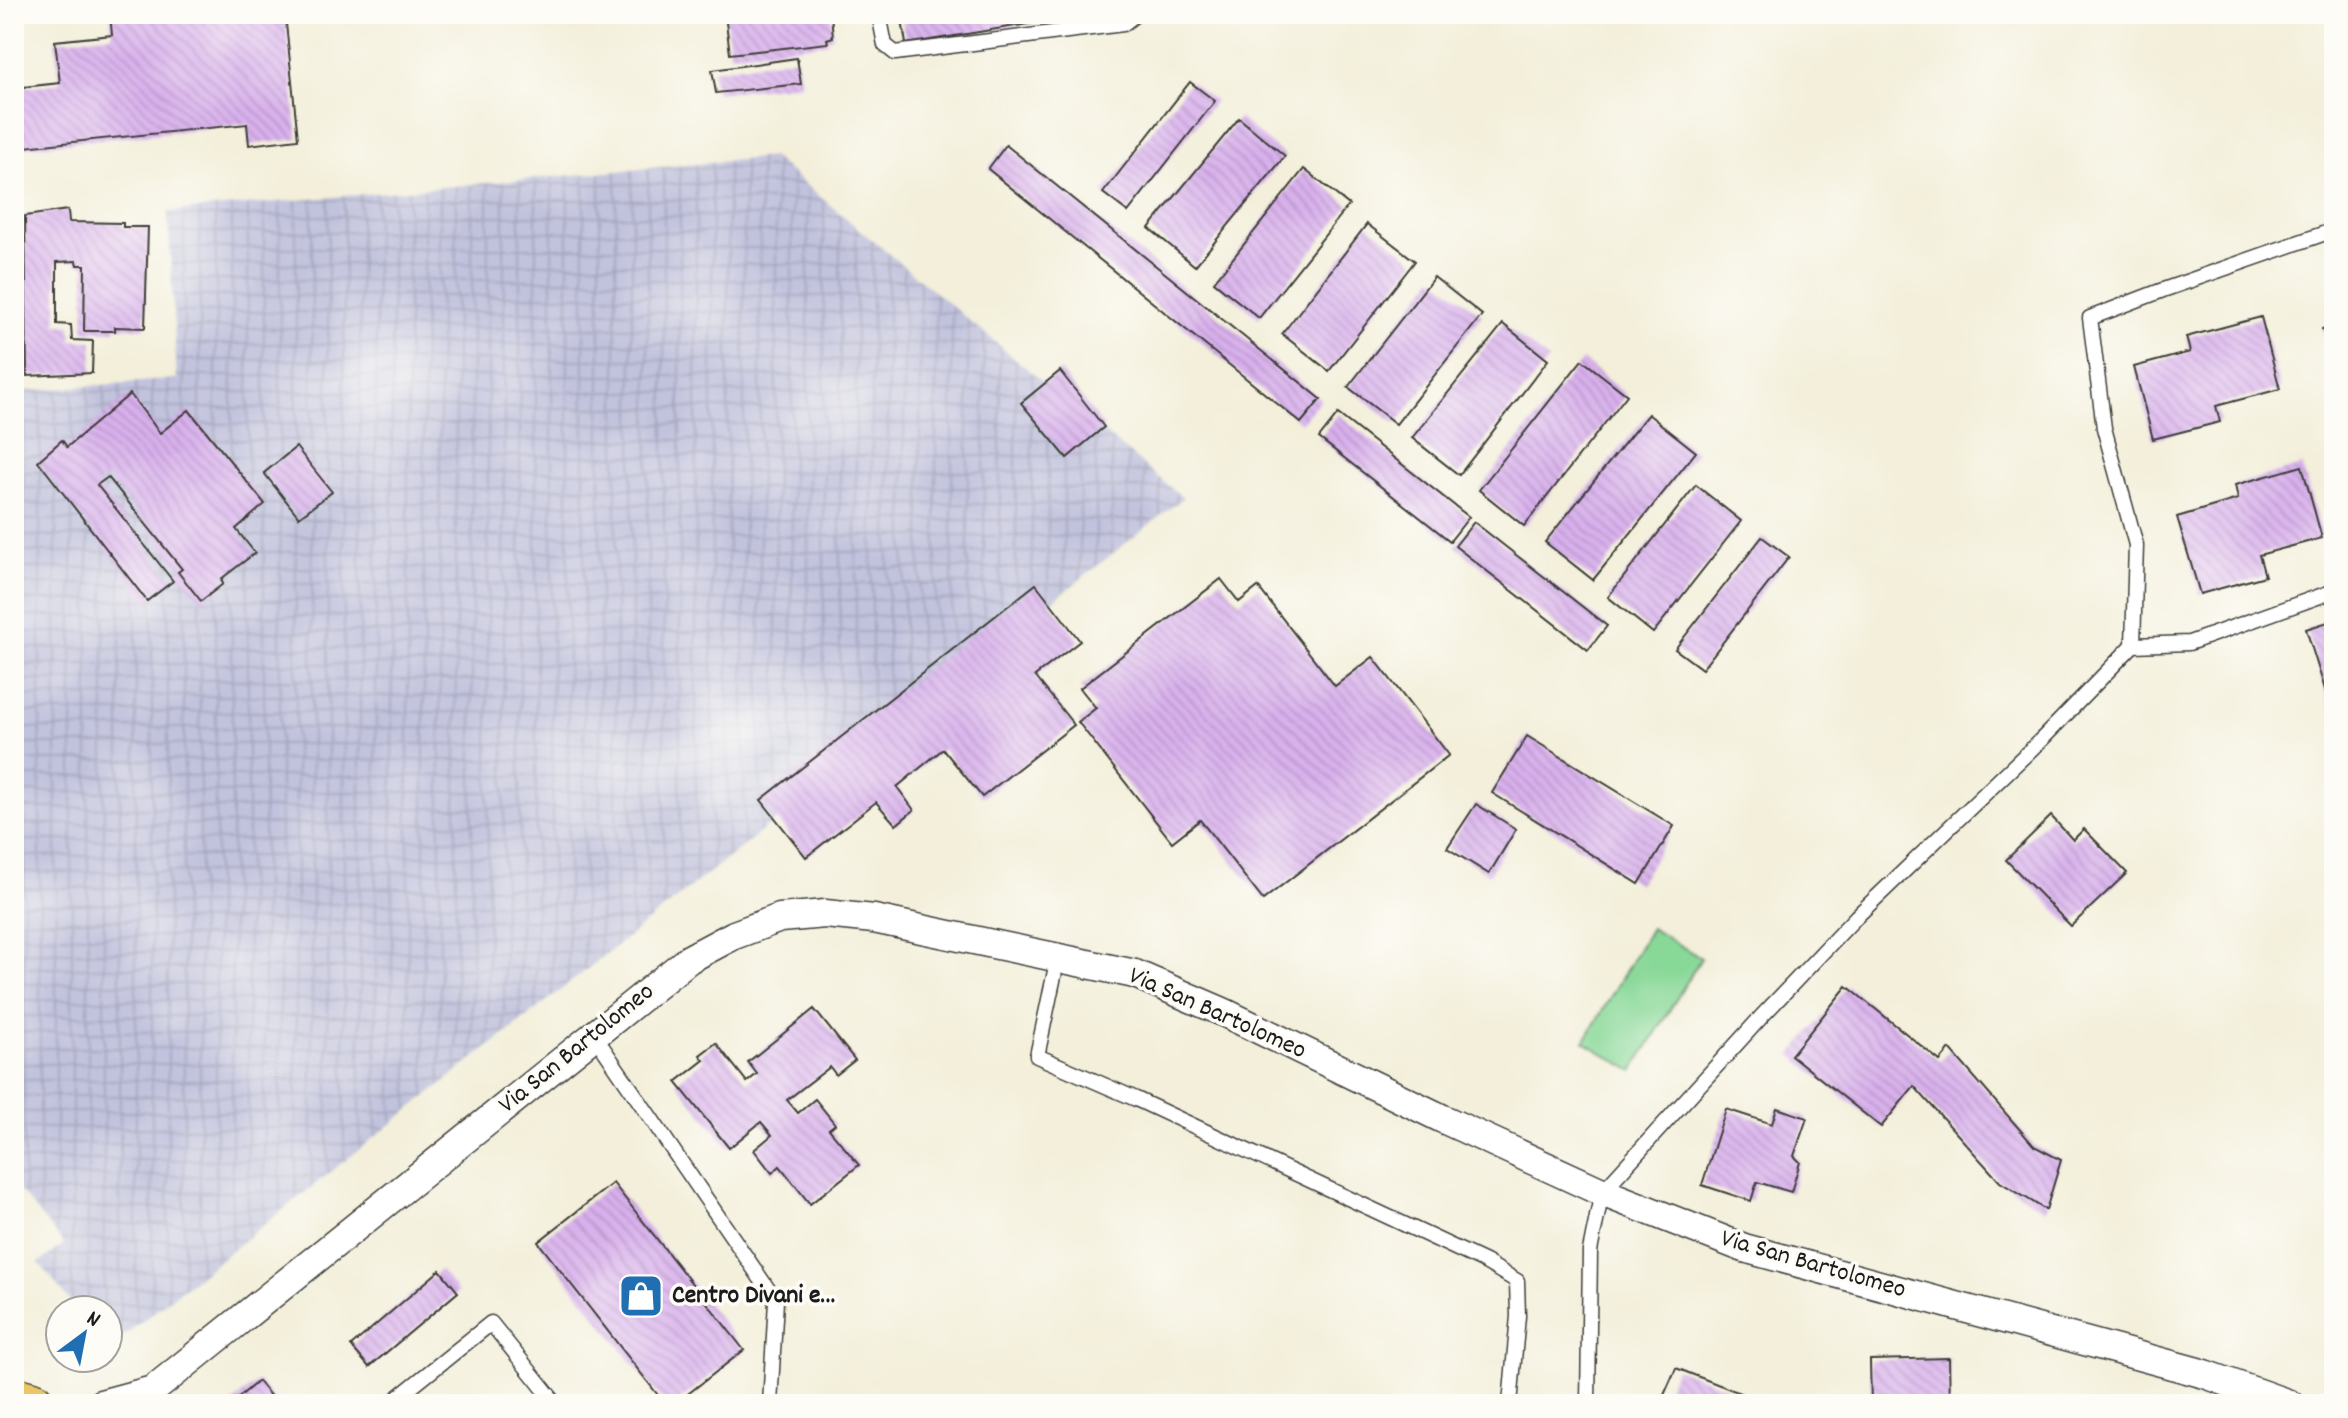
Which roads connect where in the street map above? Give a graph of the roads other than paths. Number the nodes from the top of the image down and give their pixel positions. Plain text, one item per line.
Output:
1 (879, 14) edge
2 (1136, 14) edge
3 (2334, 230) edge
4 (2334, 591) edge
5 (2133, 645) junction
6 (1058, 957) junction
7 (594, 1035) junction
8 (1602, 1192) junction
9 (149, 1397) edge
10 (14, 1399) edge
11 (32, 1404) edge
12 (101, 1404) edge
13 (390, 1404) edge
14 (556, 1404) edge
15 (770, 1404) edge
16 (1510, 1404) edge
17 (1588, 1404) edge
18 (2289, 1404) edge

1 - 2 lane
3 - 5 lane
4 - 5 lane
5 - 8 lane
6 - 7 street, Via San Bartolomeo
6 - 8 street, Via San Bartolomeo
6 - 16 lane
7 - 9 street, Via San Bartolomeo
7 - 15 lane
8 - 17 lane
8 - 18 street, Via San Bartolomeo
9 - 12 street
10 - 11 main road
13 - 14 lane

